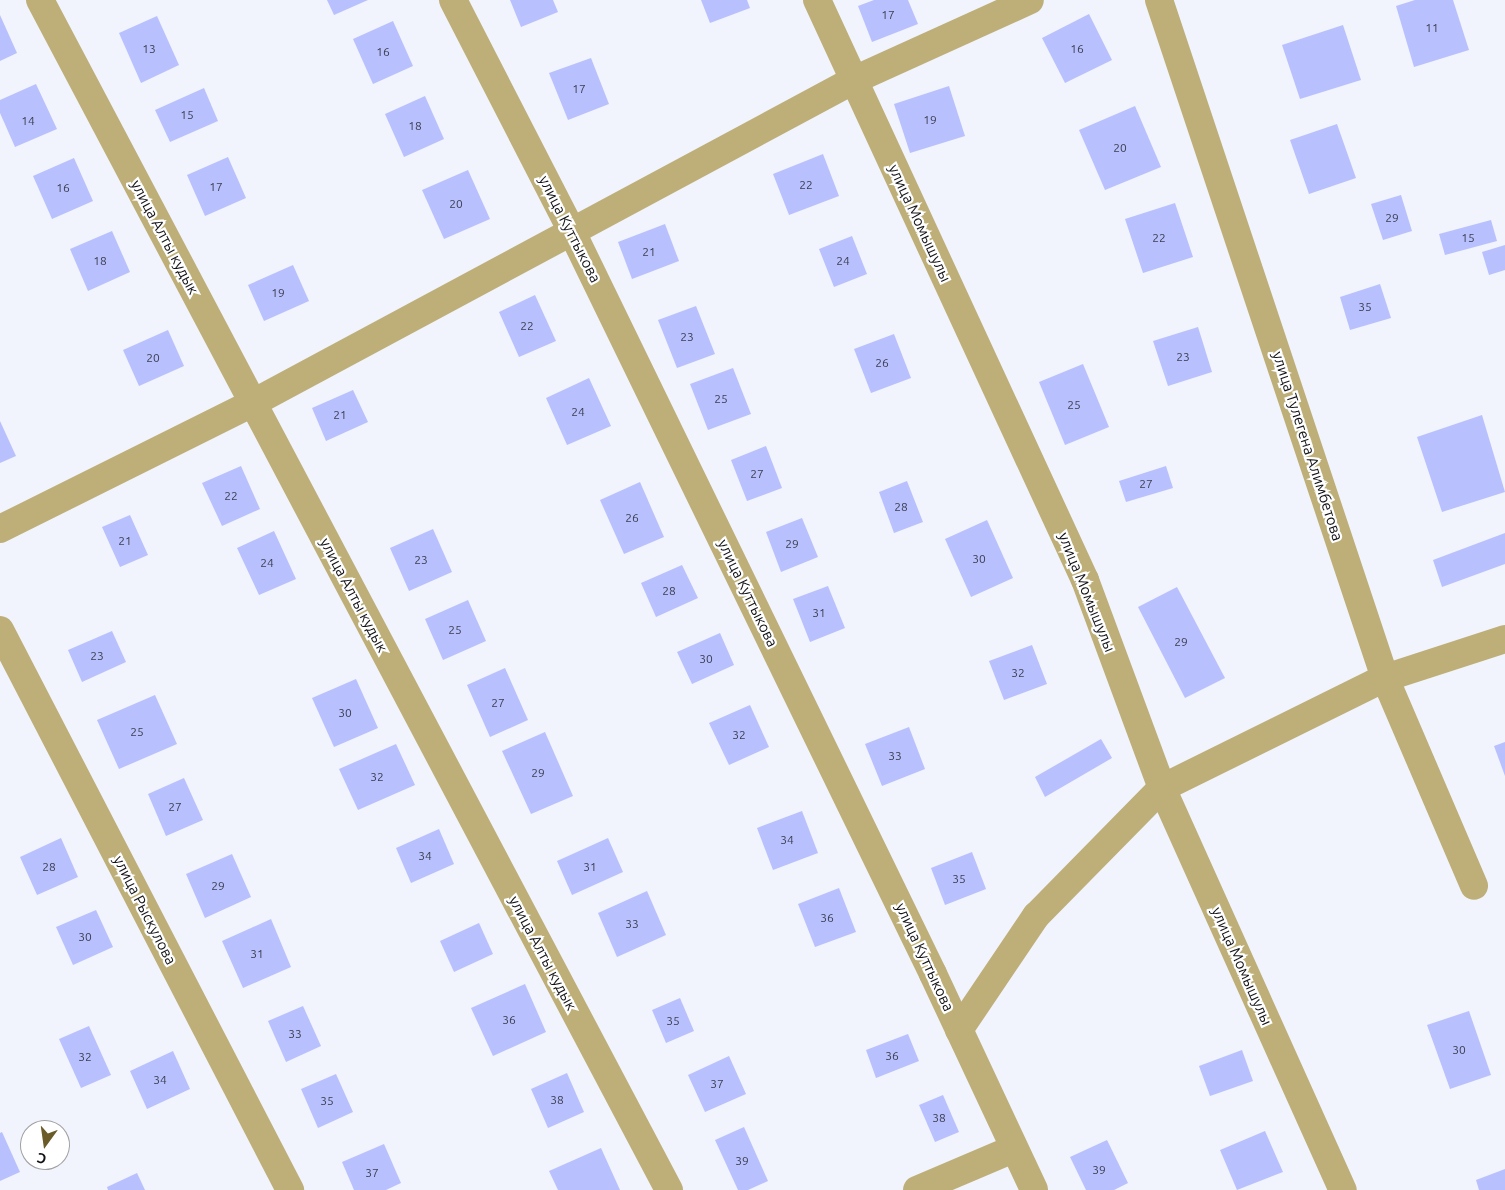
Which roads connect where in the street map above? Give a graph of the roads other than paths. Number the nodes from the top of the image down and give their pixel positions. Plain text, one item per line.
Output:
1 (40, 0) edge
2 (453, 0) edge
3 (817, 0) edge
4 (1030, 0) edge
5 (1159, 0) edge
6 (854, 80) junction
7 (571, 230) junction
8 (252, 403) junction
9 (0, 528) edge
10 (0, 630) edge
11 (1505, 638) edge
12 (1385, 678) junction
13 (1162, 788) junction
14 (1474, 886) dead end
15 (959, 1030) junction
16 (1013, 1149) junction
17 (290, 1190) edge
18 (669, 1190) edge
19 (917, 1190) edge
20 (1034, 1190) edge
21 (1343, 1190) edge

1 - 8 street, улица Алты кудык
2 - 7 street, улица Куттыкова
3 - 6 street, улица Момышулы
4 - 6 street
5 - 12 street, улица Тулегена Алимбетова
6 - 7 street
6 - 13 street, улица Момышулы
7 - 8 street
7 - 15 street, улица Куттыкова
8 - 9 street
8 - 18 street, улица Алты кудык
10 - 17 street, улица Рыскулова
11 - 12 street
12 - 13 street
12 - 14 street, улица Тулегена Алимбетова
13 - 15 street
13 - 21 street, улица Момышулы
15 - 16 street, улица Куттыкова
16 - 19 street
16 - 20 street, улица Куттыкова

